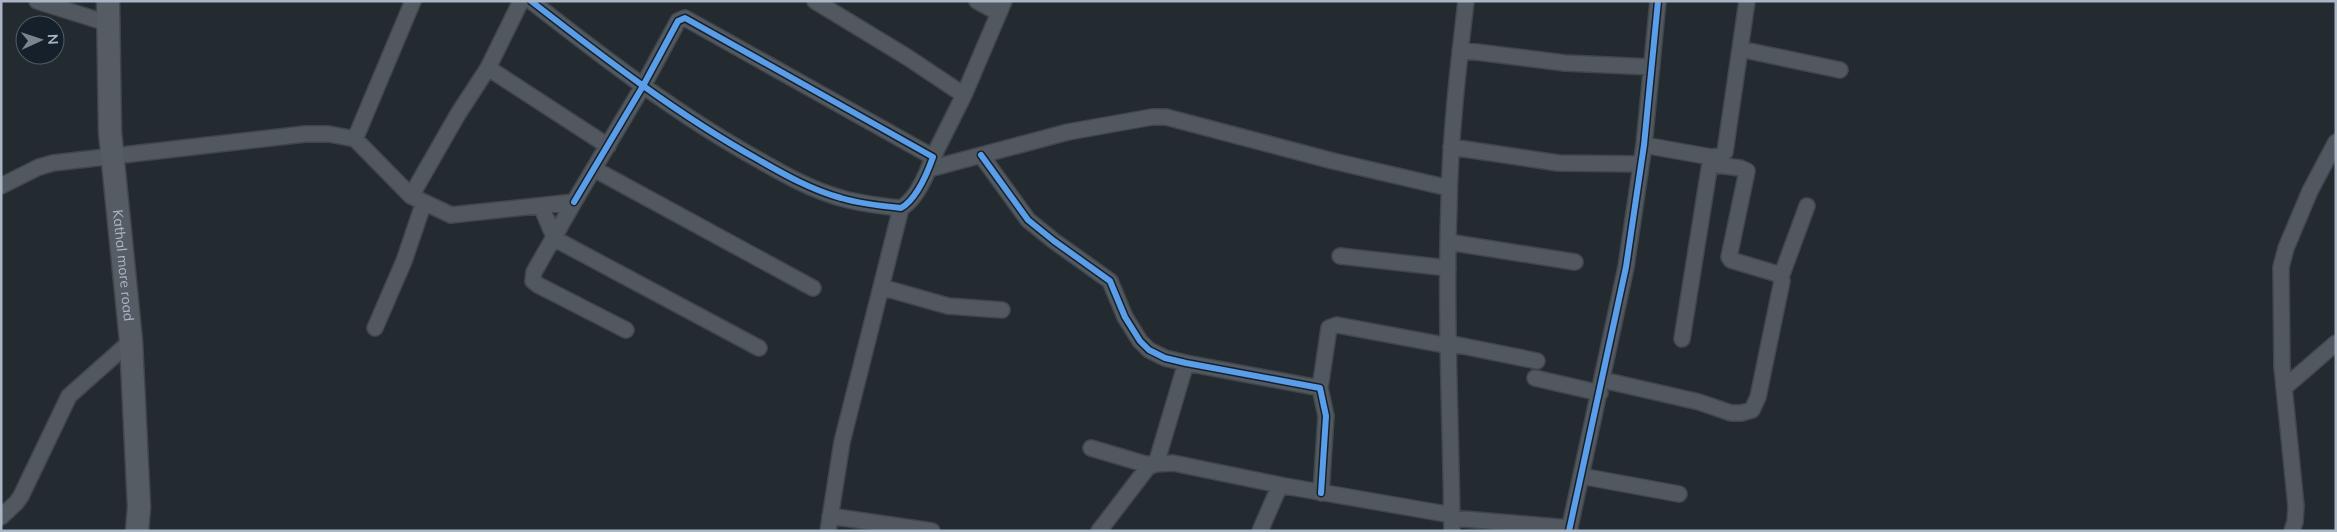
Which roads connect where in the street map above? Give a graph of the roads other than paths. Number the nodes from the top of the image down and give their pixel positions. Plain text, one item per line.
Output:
1 (36, 1) edge
2 (413, 1) edge
3 (521, 1) edge
4 (531, 1) edge
5 (815, 1) edge
6 (976, 1) edge
7 (1466, 1) edge
8 (1658, 1) edge
9 (1747, 1) edge
10 (1002, 7) edge
11 (108, 12) edge
12 (1740, 49) junction
13 (1460, 50) junction
14 (1652, 67) junction
15 (488, 68) junction
16 (1840, 70) dead end
17 (643, 86) junction
18 (964, 95) junction
19 (355, 138) junction
20 (2336, 142) edge
21 (1644, 145) junction
22 (608, 146) junction
23 (1451, 147) junction
24 (982, 155) junction
25 (113, 156) junction
26 (1710, 160) junction
27 (931, 163) junction
28 (1641, 164) junction
29 (594, 169) junction
30 (1, 186) edge
31 (1449, 188) junction
32 (417, 199) junction
33 (574, 202) junction
34 (542, 206) junction
35 (1806, 206) dead end
36 (901, 208) junction
37 (555, 240) junction
38 (1448, 242) junction
39 (1340, 256) dead end
40 (1575, 262) dead end
41 (1448, 268) junction
42 (1781, 277) junction
43 (881, 287) junction
44 (813, 288) dead end
45 (1002, 310) dead end
46 (374, 328) dead end
47 (626, 330) dead end
48 (1682, 339) dead end
49 (131, 341) junction
50 (1448, 343) junction
51 (2336, 343) edge
52 (759, 348) dead end
53 (1538, 361) dead end
54 (1186, 363) junction
55 (1535, 378) dead end
56 (1601, 387) junction
57 (1320, 388) junction
58 (2284, 388) junction
59 (1091, 448) dead end
60 (1156, 464) junction
61 (1581, 476) junction
62 (1280, 485) junction
63 (1321, 492) junction
64 (1679, 494) dead end
65 (1, 517) edge
66 (1452, 521) edge
67 (829, 523) edge
68 (2296, 528) edge
69 (1569, 529) edge
70 (925, 530) edge
71 (138, 531) edge
72 (1099, 531) edge
73 (1260, 531) edge

1 - 11 street
2 - 19 street
3 - 15 street
4 - 17 street
5 - 18 street
6 - 10 street
7 - 13 street
8 - 14 street
9 - 12 street
10 - 18 street
11 - 25 main road, Kathal more road
12 - 16 street
12 - 26 street
13 - 14 street
13 - 23 street
14 - 21 street
15 - 22 street
15 - 32 street
17 - 22 street
17 - 27 street
17 - 36 street
18 - 27 street
19 - 25 street
19 - 32 street
20 - 58 street
21 - 26 street
21 - 28 street
22 - 29 street
23 - 28 street
23 - 31 street
24 - 27 street
24 - 31 street
24 - 54 street
25 - 30 street
25 - 49 main road, Kathal more road
26 - 42 street
26 - 48 street
27 - 36 street
28 - 56 street
29 - 33 street
29 - 44 street
31 - 38 street
32 - 34 street
32 - 46 street
33 - 34 street
33 - 37 street
34 - 37 street
35 - 42 street
36 - 43 street
37 - 47 street
37 - 52 street
38 - 40 street
38 - 41 street
39 - 41 street
41 - 50 street
42 - 56 street
43 - 45 street
43 - 67 street
49 - 65 street
49 - 71 main road, Kathal more road
50 - 53 street
50 - 57 street
50 - 66 street
51 - 58 street
54 - 57 street
54 - 60 street
55 - 56 street
56 - 61 street
57 - 63 street
58 - 68 street
59 - 60 street
60 - 62 street
60 - 72 street
61 - 64 street
61 - 69 street
62 - 63 street
62 - 73 street
63 - 66 street
66 - 69 street
67 - 70 street

